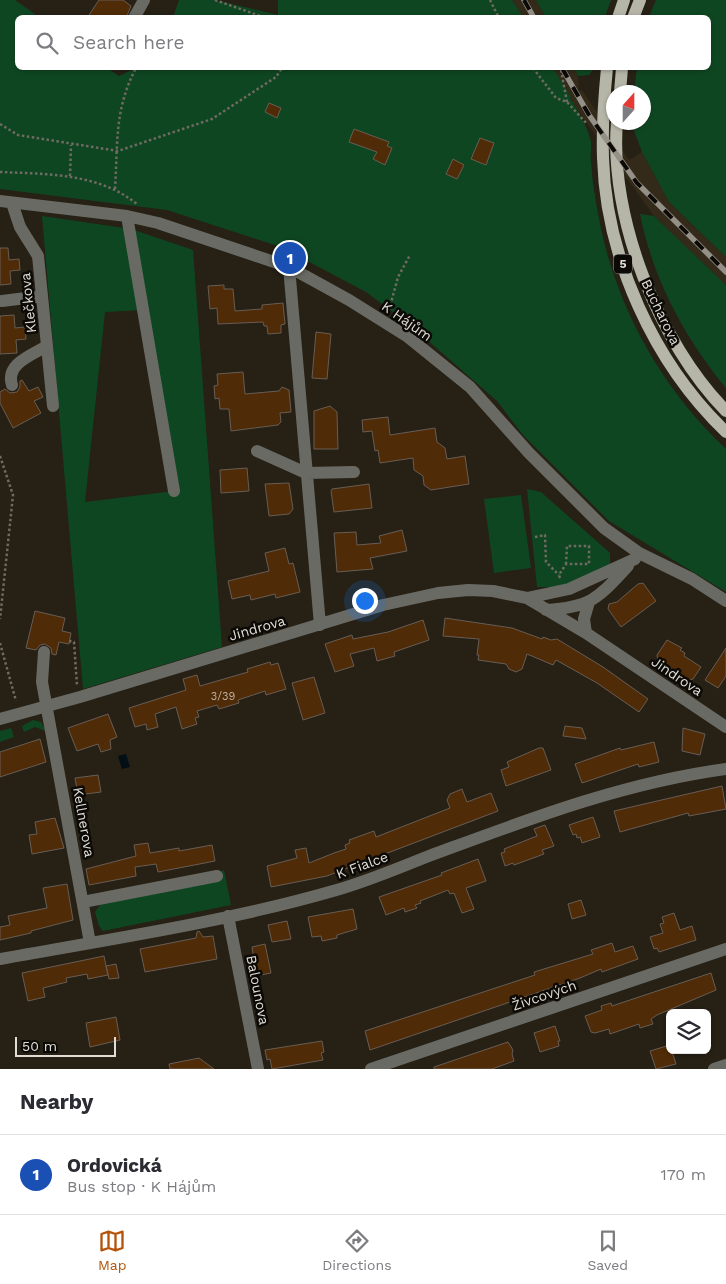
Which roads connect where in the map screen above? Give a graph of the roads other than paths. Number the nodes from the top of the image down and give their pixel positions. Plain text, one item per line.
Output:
1 (624, 0) edge
2 (640, 0) edge
3 (143, 2) edge
4 (136, 15) edge
5 (619, 15) edge
6 (635, 15) edge
7 (607, 70) edge
8 (622, 70) edge
9 (621, 85) edge
10 (617, 130) edge
11 (6, 202) edge
12 (127, 216) junction
13 (289, 267) junction
14 (42, 296) junction
15 (2, 301) dead end
16 (47, 346) junction
17 (12, 386) dead end
18 (53, 406) dead end
19 (726, 411) edge
20 (726, 432) edge
21 (257, 451) dead end
22 (354, 472) dead end
23 (306, 473) junction
24 (174, 491) dead end
25 (637, 556) junction
26 (527, 598) junction
27 (726, 601) edge
28 (589, 602) junction
29 (546, 610) junction
30 (320, 625) junction
31 (586, 634) junction
32 (44, 652) dead end
33 (48, 706) junction
34 (0, 718) edge
35 (726, 727) edge
36 (726, 769) edge
37 (217, 876) dead end
38 (83, 902) junction
39 (228, 916) junction
40 (90, 943) junction
41 (726, 949) edge
42 (0, 959) edge
43 (726, 1065) edge
44 (258, 1069) edge
45 (371, 1069) edge
46 (714, 1069) edge

1 - 5 main road
2 - 6 main road
3 - 4 street
7 - 20 main road, Bucharova / 5
8 - 9 main road
10 - 19 main road, Bucharova / 5
11 - 12 street, K Hájům
11 - 14 street, Klečkova
12 - 13 street, K Hájům
12 - 24 street
13 - 23 street
13 - 25 street, K Hájům
14 - 15 street
14 - 16 street, Klečkova
16 - 17 street
16 - 18 street, Klečkova
21 - 23 street
22 - 23 street
23 - 30 street
25 - 26 street, Jindrova
25 - 27 street, K Hájům
25 - 28 street
26 - 29 street, Jindrova
26 - 30 street, Jindrova
28 - 29 street
28 - 31 street
29 - 31 street, Jindrova
30 - 33 street, Jindrova
31 - 35 street, Jindrova
32 - 33 street, Kellnerova
33 - 34 street, Jindrova
33 - 38 street, Kellnerova
36 - 39 street, K Fialce
37 - 38 street
38 - 40 street, Kellnerova
39 - 40 street, K Fialce
39 - 44 street, Balounova
40 - 42 street, K Fialce
41 - 45 street, Živcových
43 - 46 street

